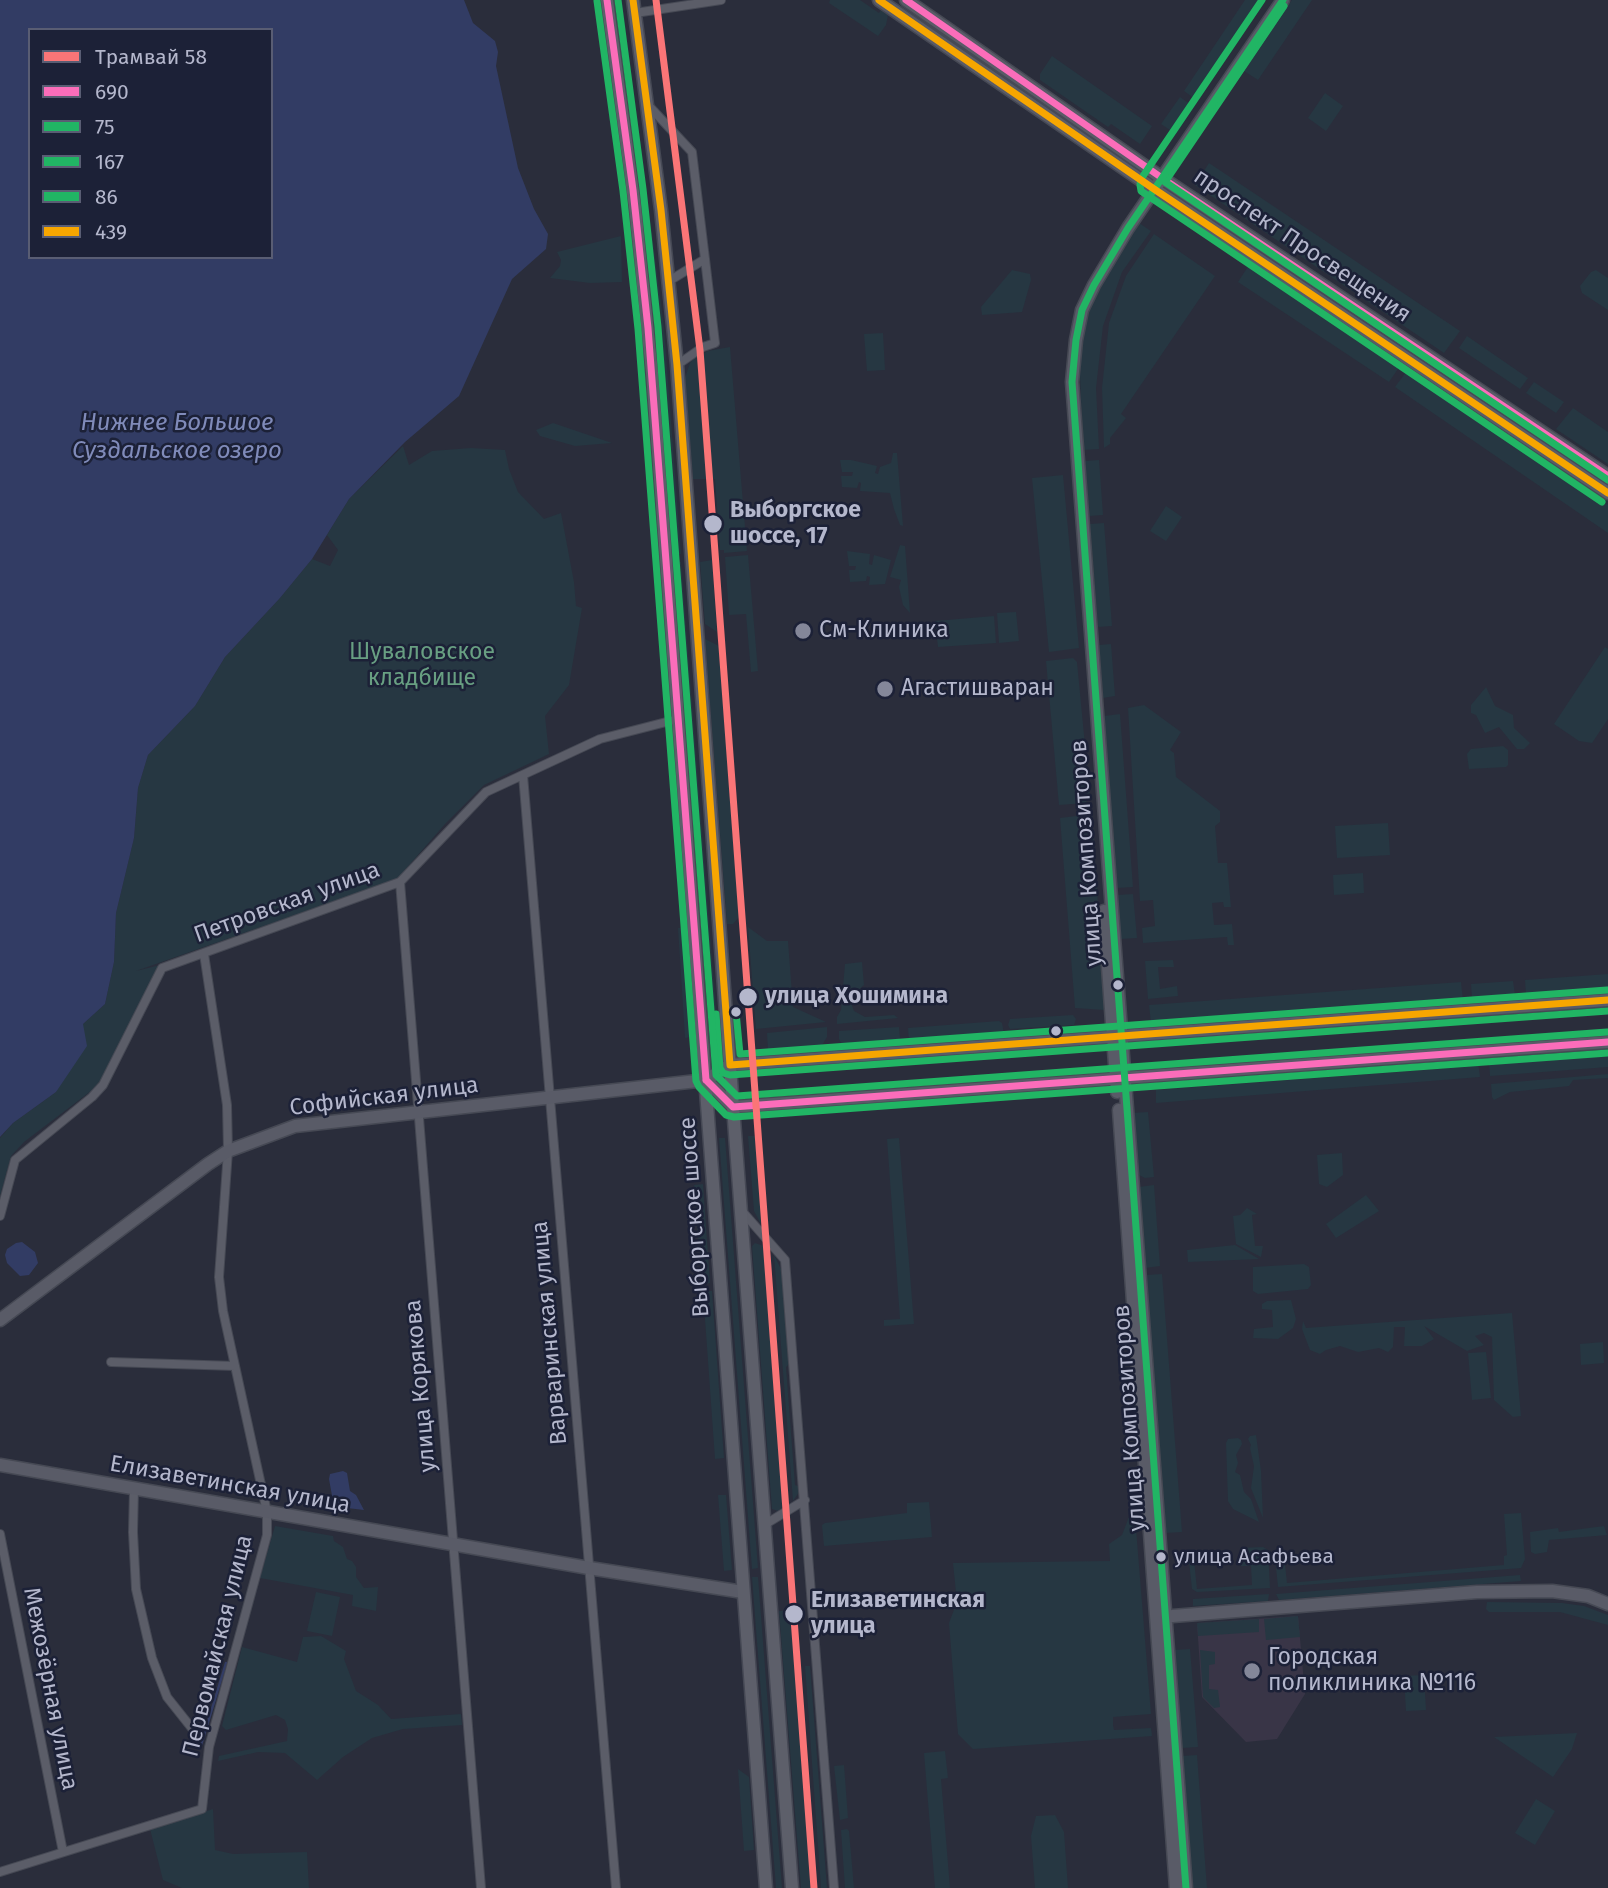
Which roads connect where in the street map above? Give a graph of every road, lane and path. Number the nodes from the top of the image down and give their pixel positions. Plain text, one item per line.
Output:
1 (607, 0) edge
2 (721, 0) edge
3 (879, 0) edge
4 (906, 0) edge
5 (1275, 0) edge
6 (1283, 0) edge
7 (634, 7) edge
8 (648, 105) junction
9 (1160, 176) junction
10 (1152, 187) junction
11 (705, 259) junction
12 (669, 281) junction
13 (677, 365) junction
14 (1608, 476) edge
15 (1608, 493) edge
16 (678, 719) junction
17 (523, 775) junction
18 (400, 882) junction
19 (204, 954) junction
20 (1608, 1000) edge
21 (1117, 1036) junction
22 (1608, 1042) edge
23 (730, 1065) junction
24 (1121, 1078) junction
25 (706, 1080) junction
26 (550, 1098) junction
27 (733, 1107) junction
28 (419, 1112) junction
29 (228, 1151) junction
30 (741, 1210) junction
31 (0, 1216) edge
32 (0, 1320) edge
33 (111, 1362) dead end
34 (235, 1366) junction
35 (0, 1465) edge
36 (134, 1489) junction
37 (805, 1500) junction
38 (267, 1512) junction
39 (764, 1525) junction
40 (0, 1534) edge
41 (454, 1545) junction
42 (589, 1568) junction
43 (743, 1592) junction
44 (1608, 1604) edge
45 (1161, 1616) junction
46 (198, 1736) dead end
47 (63, 1852) junction
48 (0, 1872) edge
49 (481, 1888) edge
50 (616, 1888) edge
51 (766, 1888) edge
52 (792, 1888) edge
53 (834, 1888) edge
54 (1176, 1888) edge
55 (1186, 1888) edge

1 - 16 main road, Выборгское шоссе
2 - 7 street
3 - 10 street, проспект Просвещения
4 - 9 street, проспект Просвещения
5 - 9 street, улица Композиторов
6 - 9 street, улица Композиторов
7 - 8 main road, Выборгское шоссе
8 - 11 street
8 - 12 main road, Выборгское шоссе
9 - 10 street, улица Композиторов
9 - 14 street, проспект Просвещения
10 - 15 street, проспект Просвещения
10 - 21 street, улица Композиторов
11 - 12 street
11 - 13 street
12 - 13 main road, Выборгское шоссе
13 - 23 main road, Выборгское шоссе
16 - 17 street, Петровская улица
16 - 25 main road, Выборгское шоссе
17 - 18 street, Петровская улица
17 - 26 street, Варваринская улица
18 - 19 street, Петровская улица
18 - 28 street, улица Корякова
19 - 29 street, Первомайская улица
19 - 31 street, Петровская улица
20 - 21 street
21 - 23 street
21 - 24 street, улица Композиторов
22 - 24 street
23 - 25 street
23 - 27 main road, Выборгское шоссе
24 - 27 street
24 - 45 street, улица Композиторов
25 - 26 street, Софийская улица
25 - 27 street
25 - 43 main road, Выборгское шоссе
26 - 28 street, Софийская улица
26 - 42 street, Варваринская улица
27 - 30 main road, Выборгское шоссе
28 - 29 street, Софийская улица
28 - 41 street, улица Корякова
29 - 32 street, Софийская улица
29 - 34 street, Первомайская улица
30 - 37 street
30 - 39 main road, Выборгское шоссе
33 - 34 street
34 - 38 street, Первомайская улица
35 - 36 street, Елизаветинская улица
36 - 38 street, Елизаветинская улица
36 - 46 street
37 - 39 street
37 - 53 street
38 - 41 street, Елизаветинская улица
38 - 47 street, Первомайская улица
39 - 52 main road, Выборгское шоссе
40 - 47 street, Межозёрная улица
41 - 42 street, Елизаветинская улица
41 - 49 street, улица Корякова
42 - 43 street, Елизаветинская улица
42 - 50 street, Варваринская улица
43 - 51 main road, Выборгское шоссе
44 - 45 street
45 - 54 street, улица Композиторов
45 - 55 street, улица Композиторов
47 - 48 street

